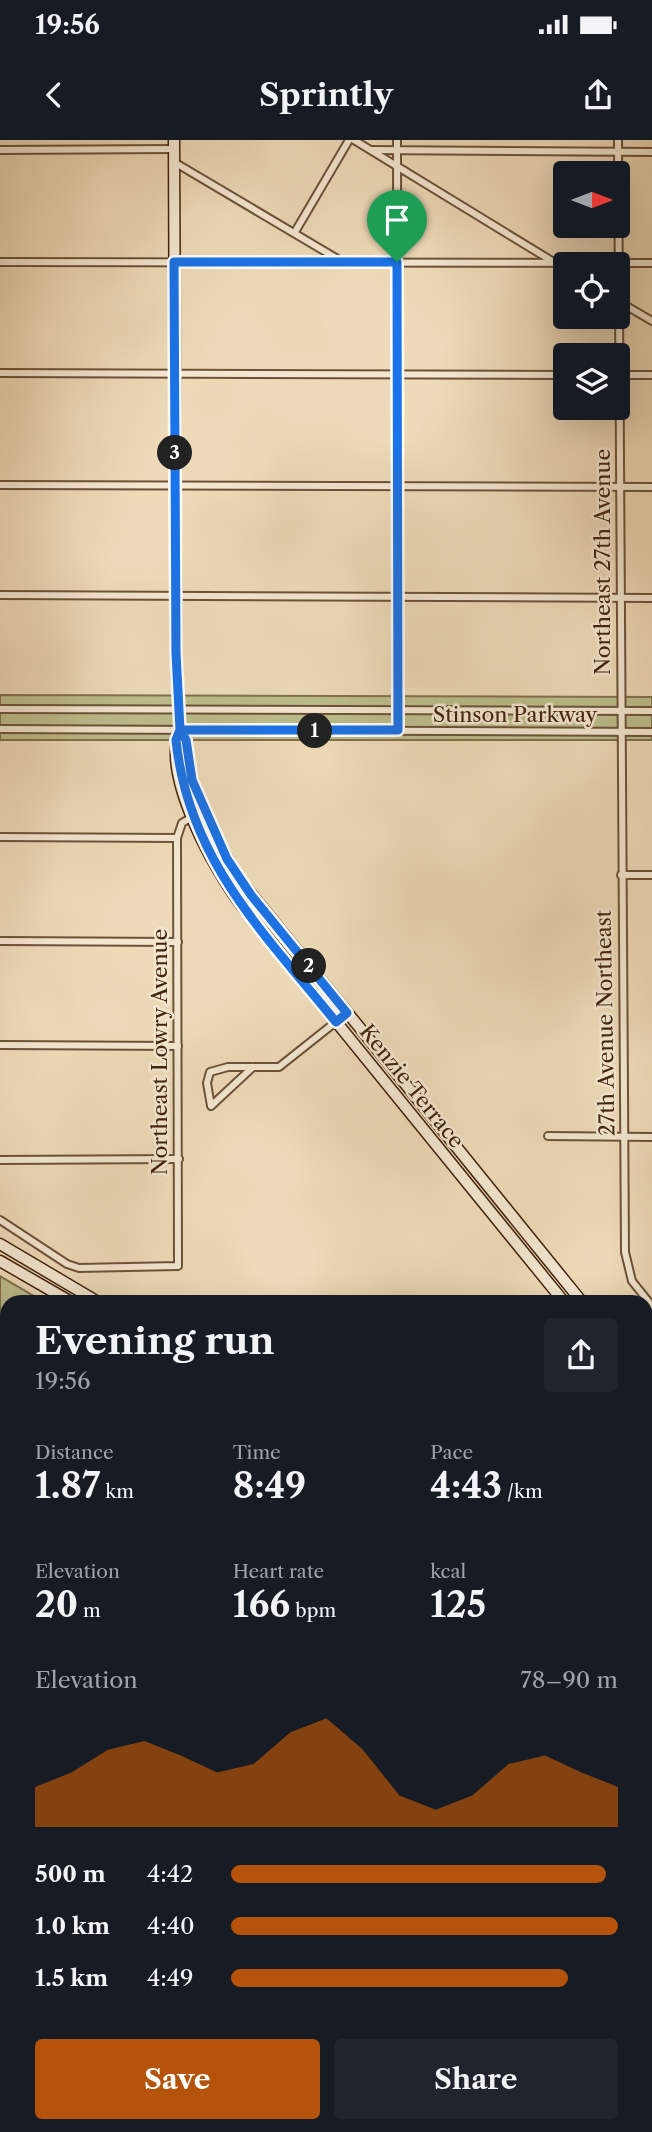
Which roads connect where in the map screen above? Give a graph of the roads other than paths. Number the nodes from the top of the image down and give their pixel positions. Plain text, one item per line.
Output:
1 (349, 140) edge
2 (354, 140) edge
3 (397, 140) edge
4 (618, 140) edge
5 (174, 145) edge
6 (0, 150) edge
7 (371, 150) junction
8 (397, 151) junction
9 (618, 152) junction
10 (652, 152) edge
11 (174, 162) junction
12 (397, 166) junction
13 (295, 232) junction
14 (619, 252) edge
15 (0, 262) edge
16 (174, 262) junction
17 (343, 262) junction
18 (397, 262) junction
19 (553, 262) edge
20 (553, 263) edge
21 (630, 263) edge
22 (652, 263) edge
23 (630, 308) edge
24 (652, 321) edge
25 (0, 373) edge
26 (175, 373) junction
27 (397, 374) junction
28 (553, 375) edge
29 (630, 375) edge
30 (652, 375) edge
31 (619, 420) edge
32 (0, 485) edge
33 (175, 486) junction
34 (397, 486) junction
35 (620, 487) junction
36 (652, 487) edge
37 (0, 596) edge
38 (176, 597) junction
39 (398, 598) junction
40 (619, 598) junction
41 (652, 598) edge
42 (0, 709) edge
43 (178, 710) junction
44 (398, 710) junction
45 (619, 711) junction
46 (652, 711) edge
47 (0, 729) edge
48 (180, 730) junction
49 (398, 730) junction
50 (620, 732) junction
51 (652, 732) edge
52 (206, 816) junction
53 (192, 817) junction
54 (0, 837) edge
55 (177, 838) junction
56 (621, 875) junction
57 (652, 875) edge
58 (0, 941) edge
59 (178, 942) junction
60 (347, 1013) junction
61 (336, 1022) junction
62 (0, 1045) edge
63 (178, 1045) junction
64 (253, 1068) junction
65 (548, 1136) dead end
66 (625, 1136) junction
67 (652, 1137) edge
68 (178, 1159) junction
69 (0, 1160) edge
70 (0, 1220) edge
71 (0, 1244) edge
72 (0, 1261) edge
73 (59, 1295) edge
74 (86, 1295) edge
75 (558, 1295) edge
76 (576, 1295) edge
77 (640, 1295) edge

1 - 13 street
2 - 7 street
3 - 8 street
4 - 9 street, Northeast 27th Avenue
5 - 6 street
5 - 11 main road
7 - 8 street
7 - 12 street
8 - 9 street
8 - 12 street
9 - 10 street
9 - 14 street, Northeast 27th Avenue
11 - 13 street
11 - 16 main road
12 - 18 street
12 - 19 street
13 - 17 street
15 - 16 street
16 - 17 street
16 - 26 main road
17 - 18 street
18 - 20 street
18 - 27 street
21 - 22 street
23 - 24 street
25 - 26 street
26 - 27 street
26 - 33 main road
27 - 28 street
27 - 34 street
29 - 30 street
31 - 35 street, Northeast 27th Avenue
32 - 33 street
33 - 34 street
33 - 38 main road
34 - 35 street
34 - 39 street
35 - 36 street
35 - 40 street, Northeast 27th Avenue
37 - 38 street
38 - 39 street
38 - 43 main road
39 - 40 street
39 - 44 street
40 - 41 street
40 - 45 street, Northeast 27th Avenue
42 - 43 street, Stinson Parkway
43 - 44 street, Stinson Parkway
43 - 48 main road
44 - 45 street, Stinson Parkway
44 - 49 street
45 - 46 street, Stinson Parkway
45 - 50 street, Northeast 27th Avenue
47 - 48 street, Stinson Parkway
48 - 49 street, Stinson Parkway
48 - 52 main road, Kenzie Terrace
48 - 53 main road, Kenzie Terrace
49 - 50 street, Stinson Parkway
50 - 51 street, Stinson Parkway
50 - 56 street, 27th Avenue Northeast
52 - 53 street
52 - 60 main road, Kenzie Terrace
53 - 55 street, Northeast Lowry Avenue
53 - 61 main road, Kenzie Terrace
54 - 55 street
55 - 59 street, Northeast Lowry Avenue
56 - 57 street
56 - 66 street, 27th Avenue Northeast
58 - 59 street
59 - 63 street, Northeast Lowry Avenue
60 - 61 street
60 - 76 main road, Kenzie Terrace
61 - 64 street
61 - 75 main road, Kenzie Terrace
62 - 63 street
63 - 68 street, Northeast Lowry Avenue
64 - 64 street
65 - 66 street
66 - 67 street
66 - 77 street, 27th Avenue Northeast
68 - 69 street
68 - 70 street, Northeast Lowry Avenue
71 - 74 main road
72 - 73 main road

